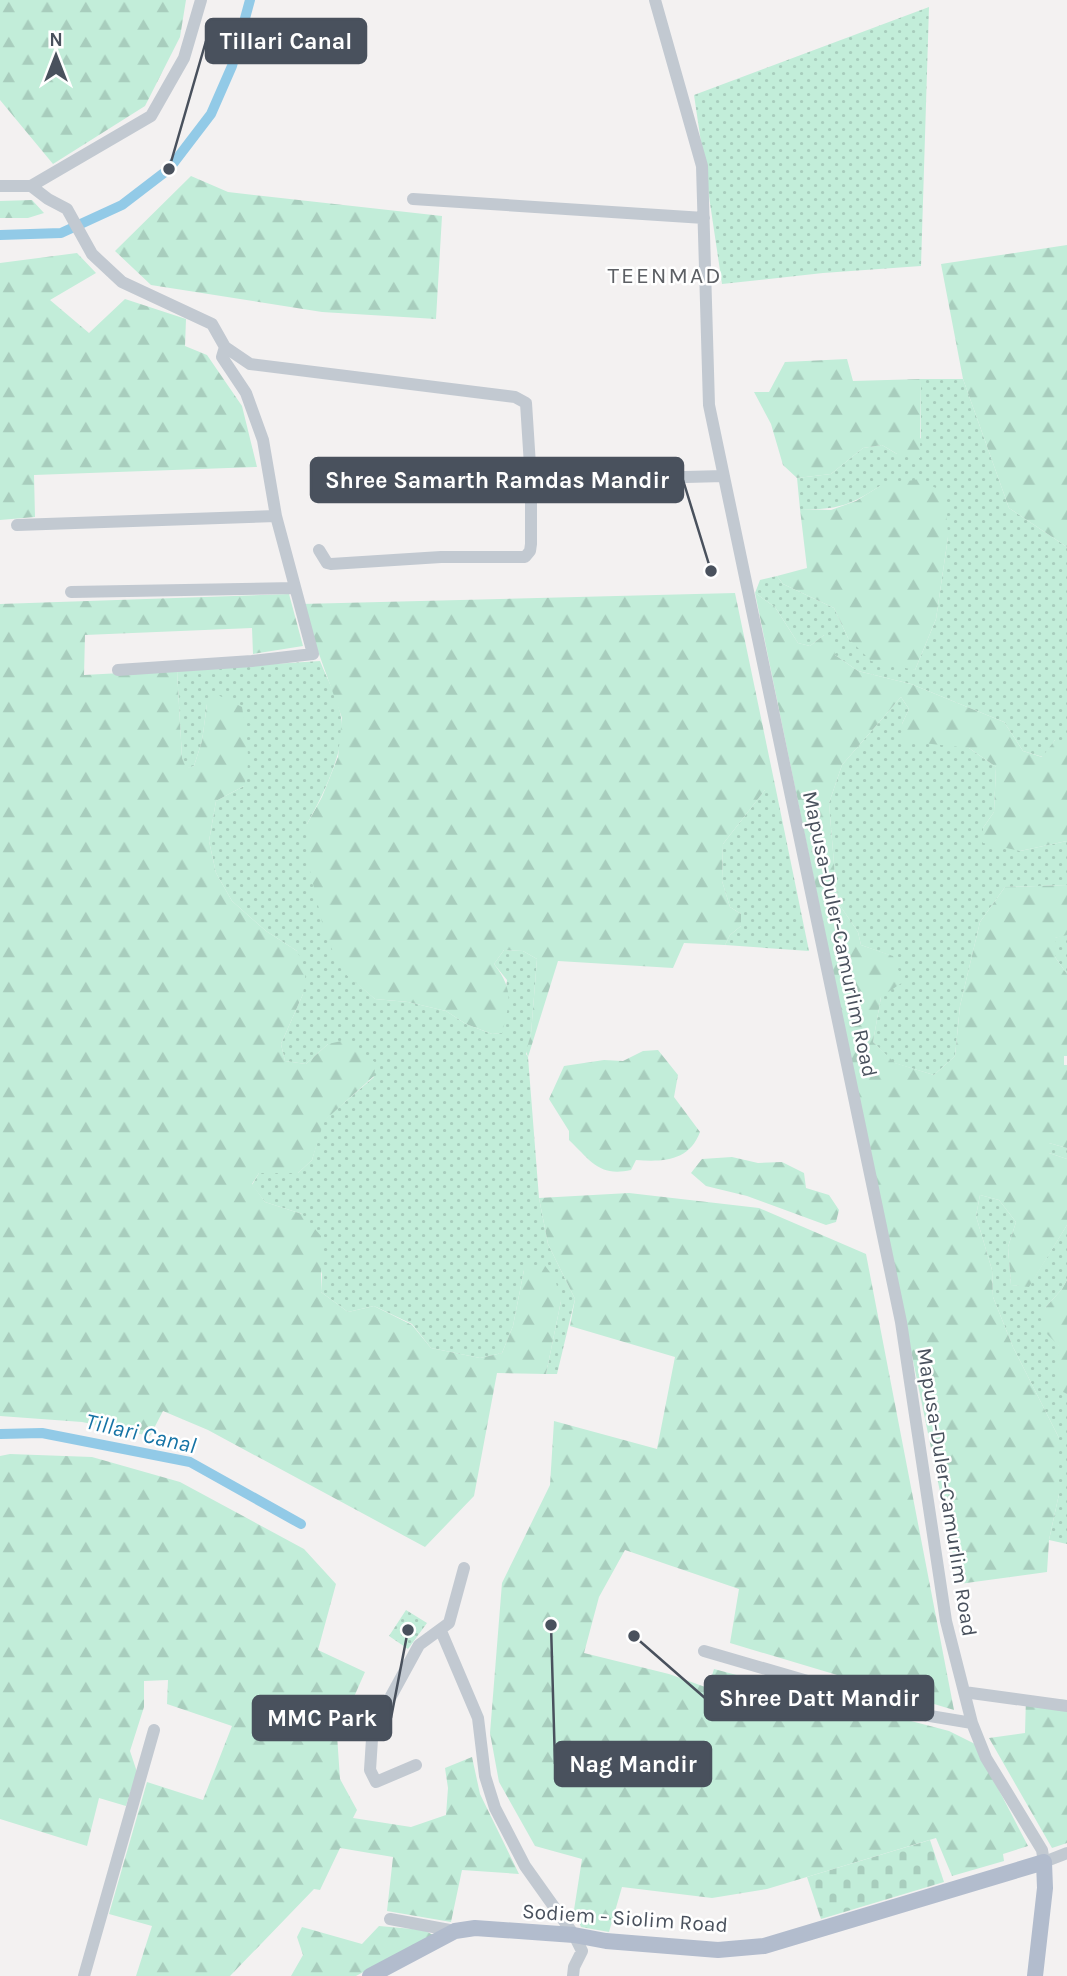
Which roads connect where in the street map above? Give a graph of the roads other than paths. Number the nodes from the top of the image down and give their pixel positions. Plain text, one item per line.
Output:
1 (201, 0) edge
2 (655, 0) edge
3 (0, 186) edge
4 (31, 186) junction
5 (414, 200) dead end
6 (704, 218) junction
7 (225, 347) junction
8 (724, 476) junction
9 (531, 481) junction
10 (276, 516) junction
11 (17, 525) dead end
12 (319, 550) dead end
13 (295, 588) junction
14 (71, 592) dead end
15 (118, 670) dead end
16 (464, 1568) dead end
17 (441, 1631) junction
18 (704, 1651) dead end
19 (964, 1692) junction
20 (1067, 1706) edge
21 (972, 1723) junction
22 (154, 1730) dead end
23 (416, 1765) dead end
24 (1067, 1853) edge
25 (1044, 1861) junction
26 (390, 1919) dead end
27 (454, 1931) junction
28 (574, 1935) junction
29 (84, 1976) edge
30 (370, 1976) edge
31 (573, 1976) edge
32 (1035, 1976) edge

1 - 4 street
2 - 6 street, Mapusa-Duler-Camurlim Road
3 - 4 street
4 - 7 street
5 - 6 street
6 - 8 street, Mapusa-Duler-Camurlim Road
7 - 9 street
7 - 10 street
8 - 9 street
8 - 19 street, Mapusa-Duler-Camurlim Road
9 - 12 street
10 - 11 street
10 - 13 street
13 - 14 street
13 - 15 street
16 - 17 street
17 - 23 street
17 - 28 street
18 - 21 street
19 - 20 street
19 - 21 street, Mapusa-Duler-Camurlim Road
21 - 25 street, Mapusa-Duler-Camurlim Road
22 - 29 street
24 - 25 street
25 - 28 main road, Sodiem - Siolim Road
25 - 32 main road
26 - 27 street
27 - 28 main road, Sodiem - Siolim Road
27 - 30 main road, Sodiem - Siolim Road
28 - 31 street

